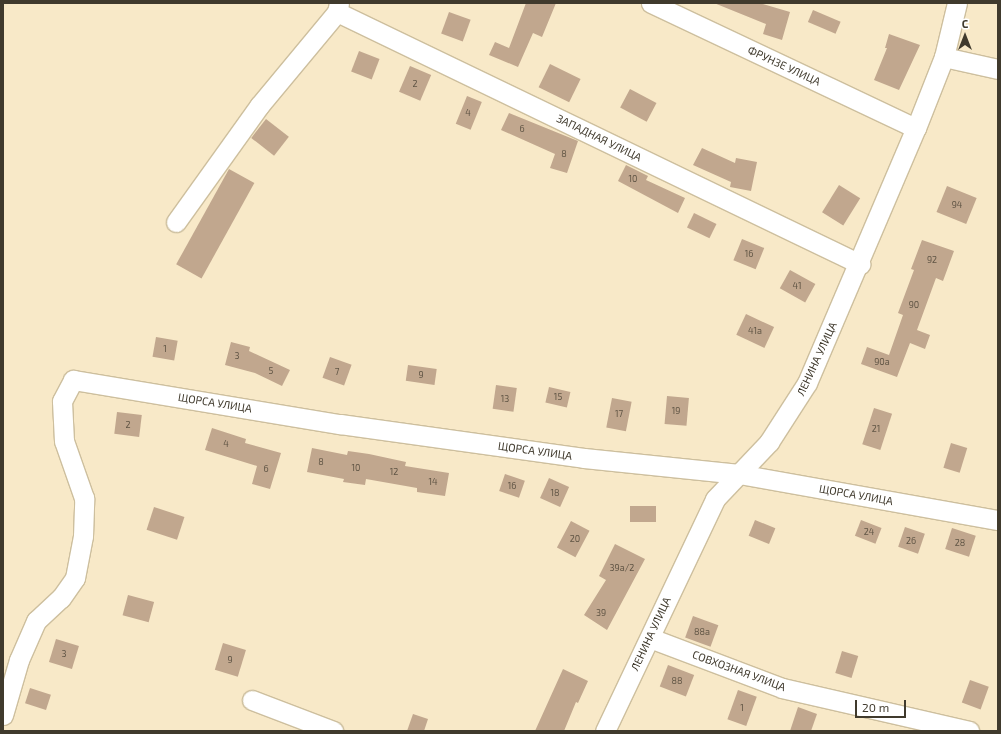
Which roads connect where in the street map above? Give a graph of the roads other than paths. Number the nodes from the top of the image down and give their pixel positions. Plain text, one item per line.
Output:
1 (651, 3) edge
2 (958, 3) edge
3 (338, 7) edge
4 (944, 57) junction
5 (998, 69) edge
6 (916, 128) junction
7 (176, 222) dead end
8 (860, 264) junction
9 (739, 474) junction
10 (998, 520) edge
11 (650, 638) junction
12 (252, 700) dead end
13 (3, 715) edge
14 (290, 723) edge
15 (333, 731) edge
16 (605, 731) edge
17 (969, 731) edge

1 - 6 street, ФРУНЗЕ УЛИЦА
2 - 4 street, ЛЕНИНА УЛИЦА
3 - 7 street
3 - 8 street, ЗАПАДНАЯ УЛИЦА
4 - 5 street
4 - 6 street, ЛЕНИНА УЛИЦА
6 - 8 street, ЛЕНИНА УЛИЦА
8 - 9 street, ЛЕНИНА УЛИЦА
9 - 10 street, ЩОРСА УЛИЦА
9 - 11 street, ЛЕНИНА УЛИЦА
9 - 13 street, ЩОРСА УЛИЦА
11 - 16 street, ЛЕНИНА УЛИЦА
11 - 17 street, СОВХОЗНАЯ УЛИЦА
12 - 14 street
14 - 15 street

